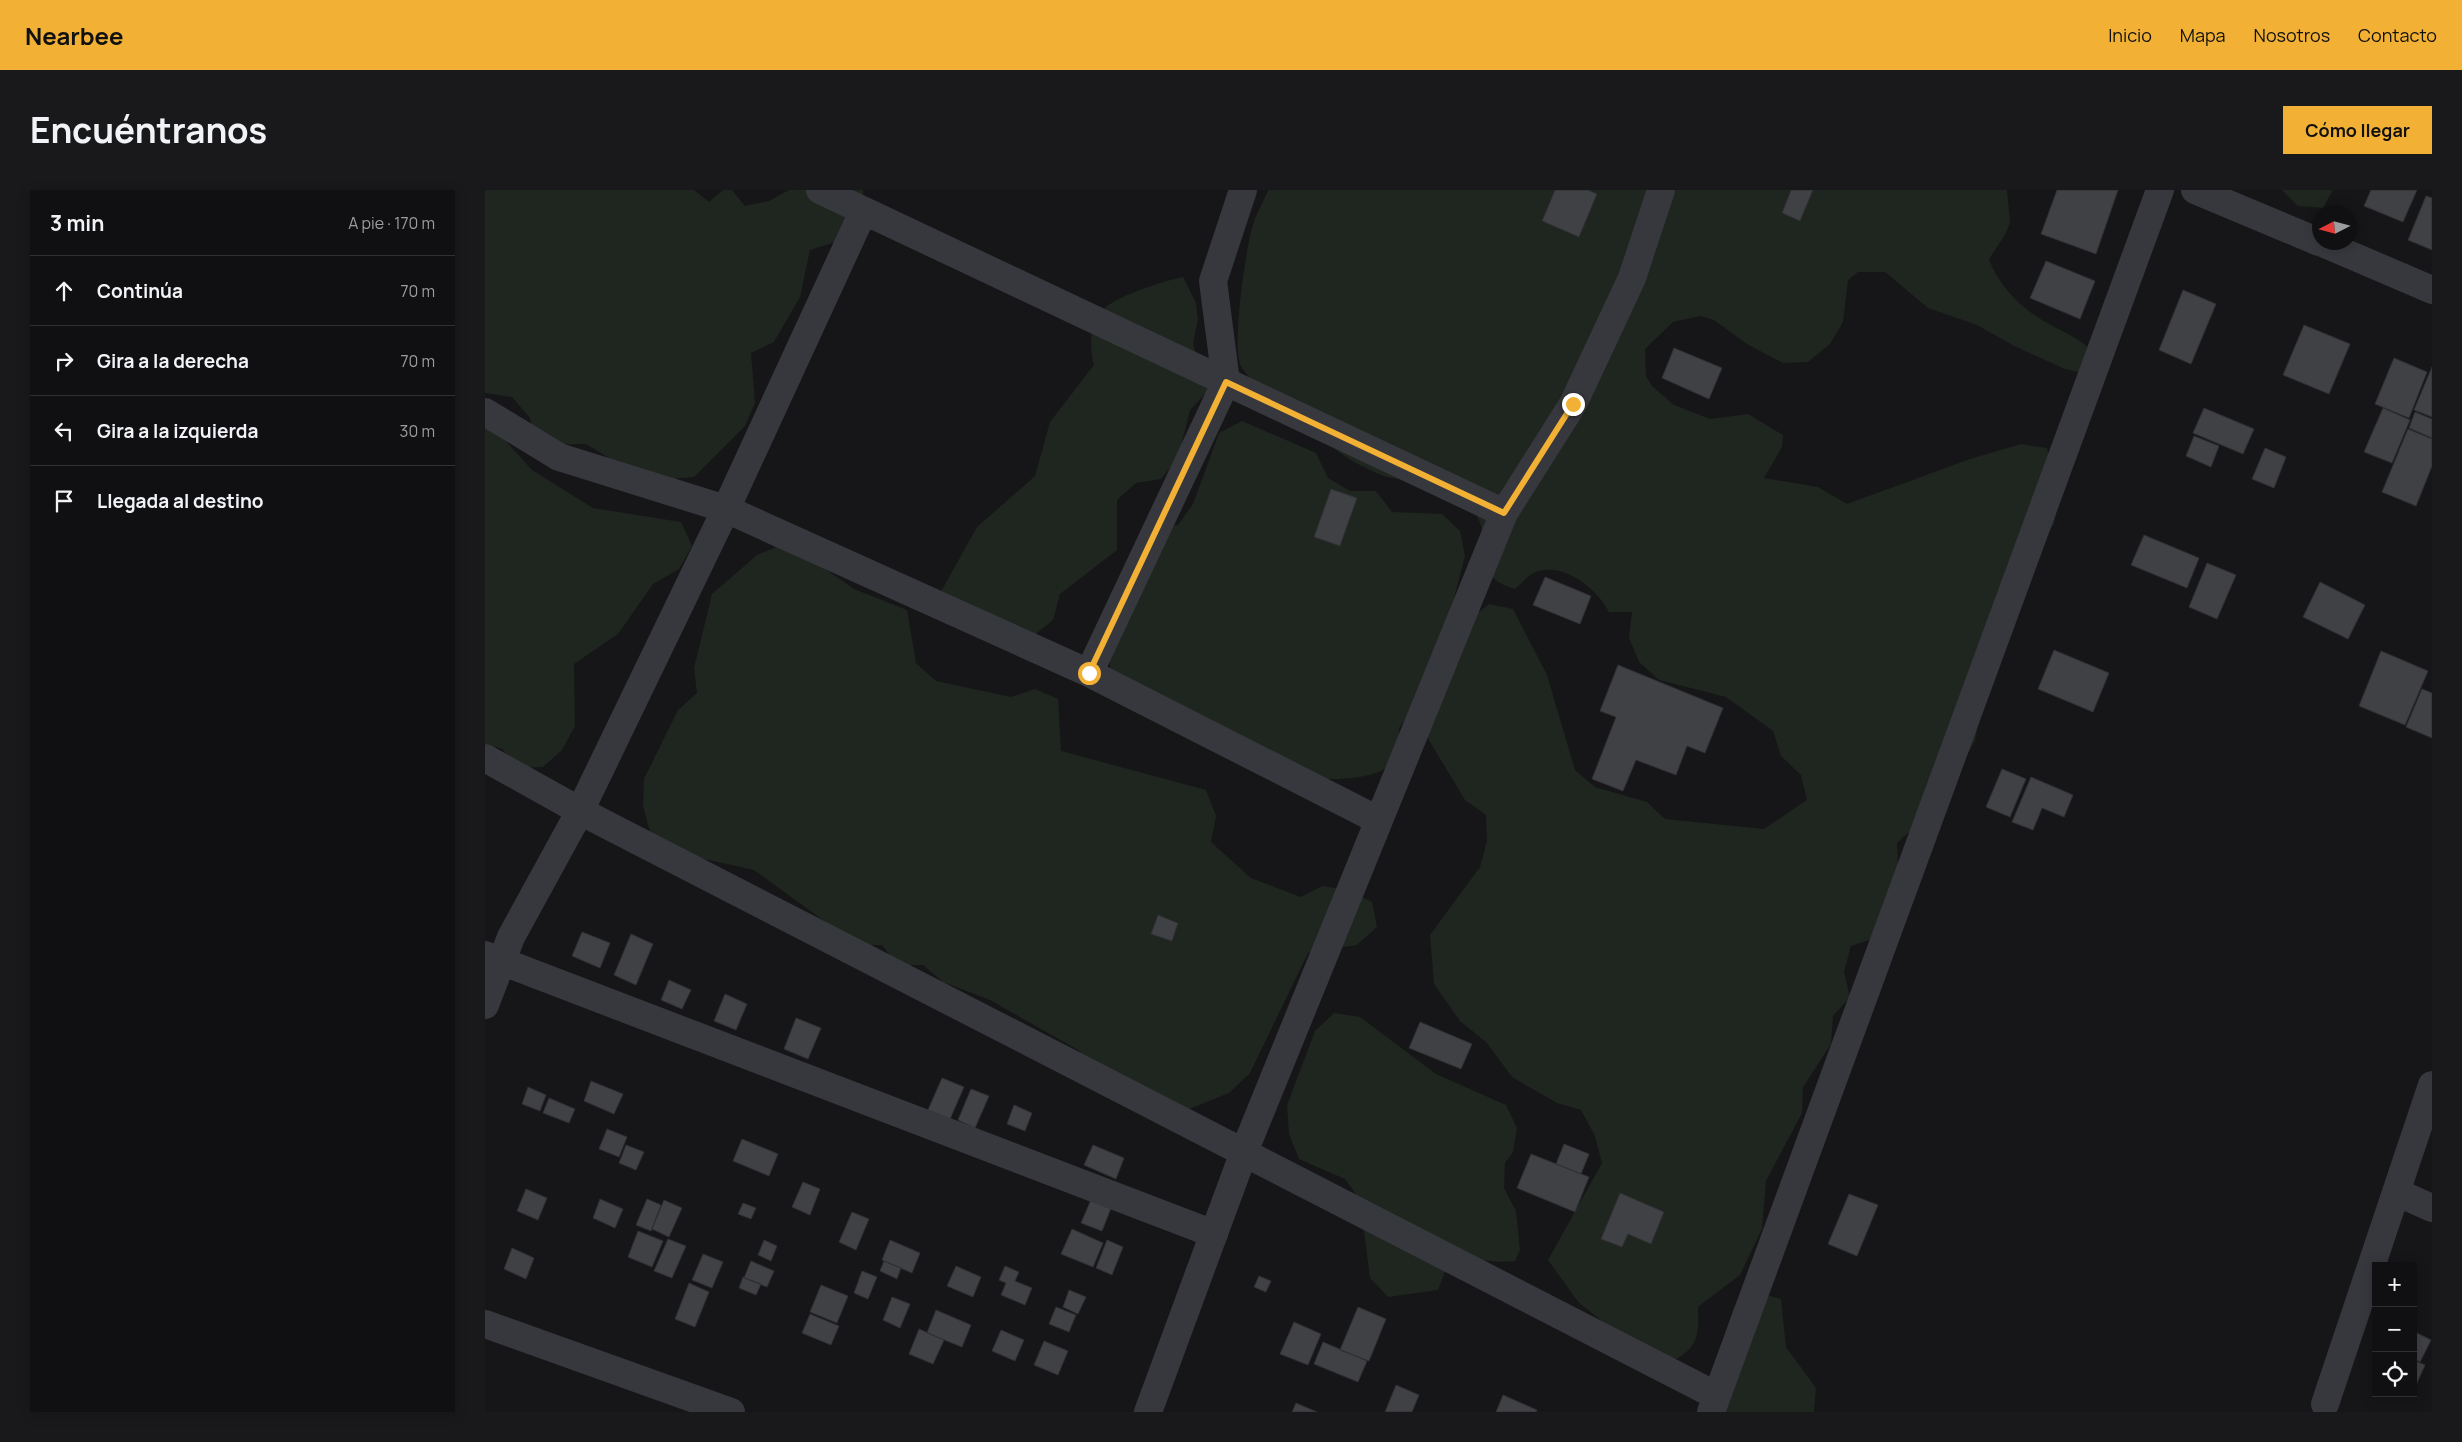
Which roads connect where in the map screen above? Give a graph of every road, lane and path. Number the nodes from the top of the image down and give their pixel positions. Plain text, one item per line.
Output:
1 (820, 190) edge
2 (1243, 190) edge
3 (1661, 190) edge
4 (2161, 190) edge
5 (2195, 190) edge
6 (863, 212) junction
7 (2312, 239) edge
8 (2339, 250) edge
9 (2432, 290) edge
10 (1226, 382) junction
11 (485, 412) edge
12 (726, 509) junction
13 (1504, 513) junction
14 (1089, 673) junction
15 (485, 758) edge
16 (580, 811) junction
17 (1378, 820) junction
18 (493, 958) edge
19 (485, 1005) edge
20 (2432, 1085) edge
21 (1244, 1152) junction
22 (2396, 1192) junction
23 (2432, 1208) edge
24 (1214, 1234) junction
25 (485, 1324) edge
26 (1714, 1404) edge
27 (2325, 1404) dead end
28 (731, 1412) edge
29 (1148, 1412) edge

1 - 6 street
2 - 10 street
3 - 13 street
4 - 26 street
5 - 7 street
6 - 10 street
6 - 12 street
8 - 9 street
10 - 13 street
10 - 14 street
11 - 12 street
12 - 14 street
12 - 16 street
13 - 17 street
14 - 17 street
15 - 16 street
16 - 18 street
16 - 21 street
17 - 21 street
18 - 19 street
18 - 24 street
20 - 22 street
21 - 24 street
21 - 26 street
22 - 23 street
22 - 27 street
24 - 29 street
25 - 28 street

